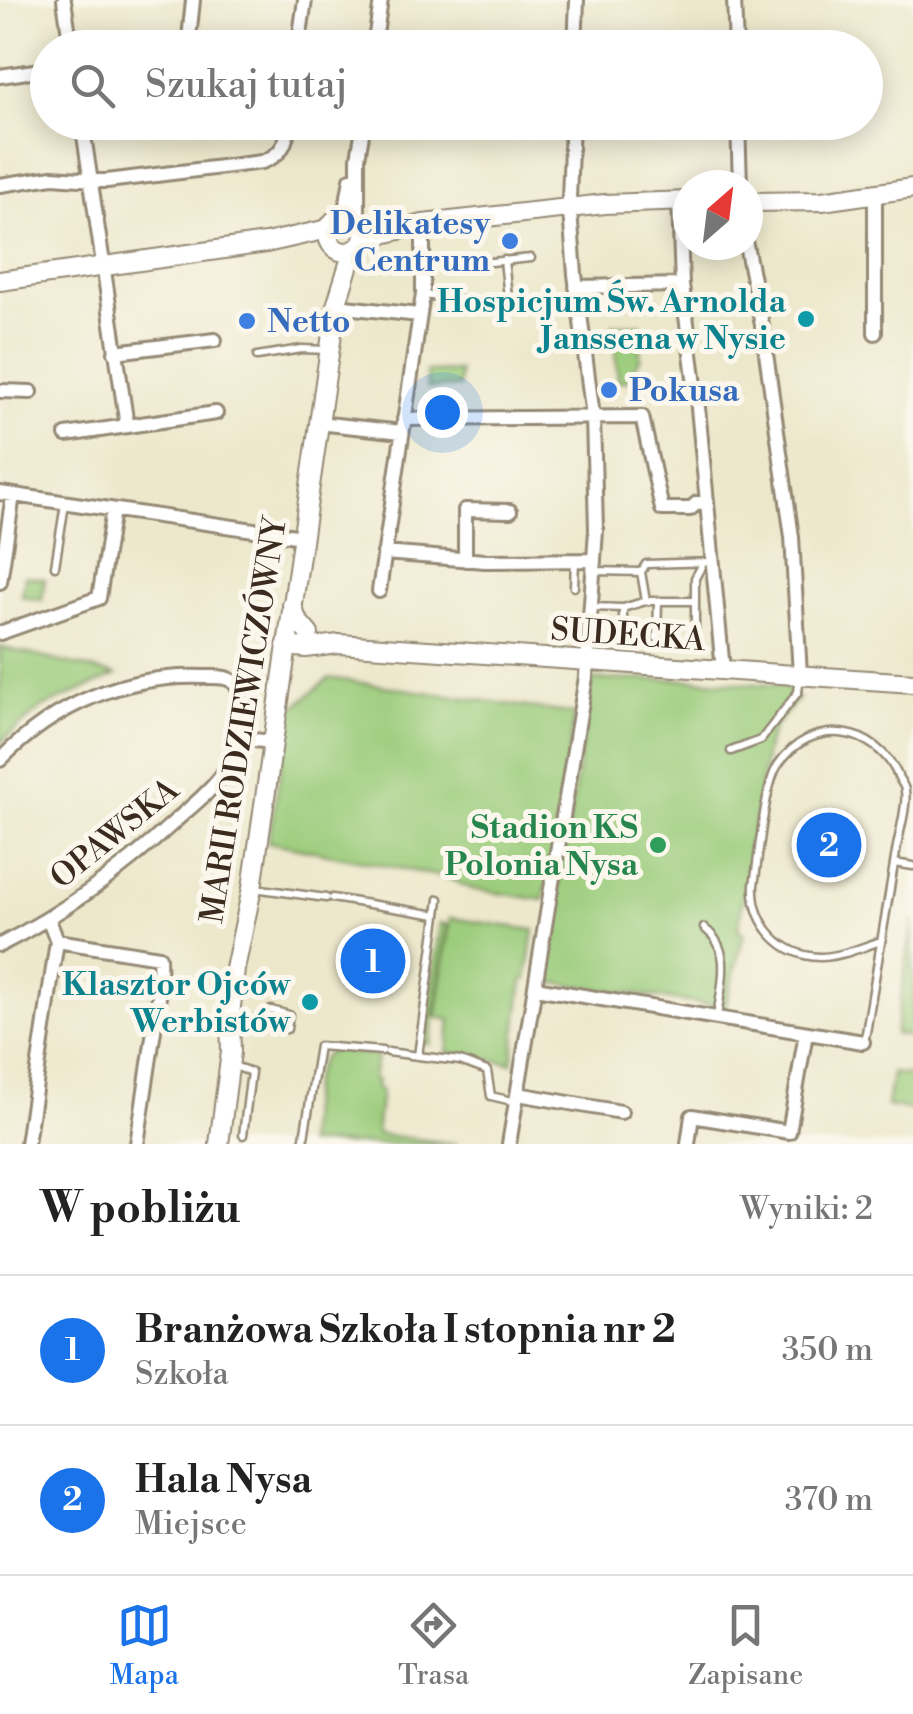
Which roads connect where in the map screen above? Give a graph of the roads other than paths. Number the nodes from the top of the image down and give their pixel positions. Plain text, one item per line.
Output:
1 (64, 0) edge
2 (193, 0) edge
3 (305, 0) edge
4 (381, 0) edge
5 (577, 0) edge
6 (734, 0) edge
7 (68, 30) edge
8 (190, 30) edge
9 (301, 30) edge
10 (377, 30) edge
11 (576, 30) edge
12 (735, 30) edge
13 (30, 72) edge
14 (0, 76) edge
15 (85, 140) edge
16 (287, 140) edge
17 (361, 140) edge
18 (572, 140) edge
19 (739, 140) edge
20 (740, 170) edge
21 (91, 180) junction
22 (0, 184) edge
23 (913, 188) edge
24 (874, 195) junction
25 (673, 202) edge
26 (763, 202) edge
27 (570, 208) junction
28 (424, 224) junction
29 (346, 234) junction
30 (531, 258) dead end
31 (504, 260) junction
32 (683, 260) edge
33 (749, 260) edge
34 (481, 263) dead end
35 (103, 267) junction
36 (0, 281) edge
37 (682, 286) junction
38 (576, 287) junction
39 (423, 294) junction
40 (579, 304) junction
41 (336, 306) junction
42 (509, 306) junction
43 (419, 315) junction
44 (875, 333) dead end
45 (215, 340) dead end
46 (329, 350) junction
47 (115, 352) junction
48 (258, 356) dead end
49 (0, 391) edge
50 (30, 392) dead end
51 (216, 413) dead end
52 (593, 417) junction
53 (318, 423) junction
54 (403, 425) junction
55 (127, 426) junction
56 (66, 435) dead end
57 (7, 494) edge
58 (707, 502) junction
59 (64, 504) junction
60 (113, 510) junction
61 (510, 510) dead end
62 (302, 536) junction
63 (384, 554) junction
64 (465, 560) junction
65 (575, 560) junction
66 (709, 562) junction
67 (55, 566) dead end
68 (593, 566) junction
69 (642, 572) junction
70 (0, 582) edge
71 (574, 587) dead end
72 (379, 591) dead end
73 (646, 600) junction
74 (658, 601) junction
75 (694, 601) junction
76 (292, 605) junction
77 (590, 607) junction
78 (623, 608) junction
79 (0, 633) edge
80 (309, 634) junction
81 (623, 636) dead end
82 (657, 638) dead end
83 (695, 639) dead end
84 (287, 642) junction
85 (339, 644) junction
86 (587, 661) junction
87 (723, 670) junction
88 (800, 675) junction
89 (913, 683) edge
90 (236, 738) junction
91 (272, 742) junction
92 (731, 752) dead end
93 (0, 760) edge
94 (894, 863) junction
95 (913, 866) edge
96 (252, 888) junction
97 (439, 899) dead end
98 (437, 915) junction
99 (50, 920) junction
100 (704, 928) dead end
101 (57, 941) junction
102 (881, 941) junction
103 (0, 945) edge
104 (535, 988) junction
105 (230, 1016) junction
106 (717, 1018) junction
107 (256, 1019) junction
108 (806, 1033) junction
109 (864, 1042) joint
110 (418, 1056) junction
111 (230, 1064) junction
112 (517, 1098) junction
113 (621, 1112) dead end
114 (244, 1135) dead end
115 (788, 1138) edge
116 (27, 1144) edge
117 (137, 1144) edge
118 (219, 1144) edge
119 (303, 1144) edge
120 (509, 1144) edge
121 (688, 1144) edge

1 - 7 street
2 - 8 street
3 - 9 street
4 - 10 street
5 - 11 street
6 - 12 street
13 - 14 street
15 - 21 street
16 - 21 street
17 - 29 street
18 - 27 street
19 - 20 street
21 - 22 street
21 - 35 street
23 - 24 street
24 - 26 street
24 - 44 street
25 - 27 street
27 - 28 street
27 - 38 street
28 - 29 street
28 - 39 street
29 - 35 street
29 - 41 street, MARII RODZIEWICZÓWNY
30 - 31 lane
31 - 34 lane
31 - 42 lane
32 - 37 street
33 - 88 street
35 - 36 street
35 - 47 street
37 - 38 street
37 - 58 street
38 - 40 street
39 - 42 lane
39 - 43 street
40 - 42 lane
40 - 52 street
41 - 43 street
41 - 46 street, MARII RODZIEWICZÓWNY
43 - 54 street
45 - 47 street
46 - 48 lane
46 - 53 street, MARII RODZIEWICZÓWNY
47 - 55 street
49 - 50 street
51 - 55 street
52 - 54 street
52 - 58 street
52 - 68 street
53 - 54 street
53 - 62 street, MARII RODZIEWICZÓWNY
54 - 63 street
55 - 56 street
57 - 59 street
57 - 70 street
58 - 66 street
59 - 60 street
59 - 67 lane
60 - 62 street
60 - 79 street
61 - 64 street
62 - 76 street, MARII RODZIEWICZÓWNY
63 - 64 street
63 - 72 street
64 - 65 street
65 - 68 street
65 - 71 lane
66 - 69 lane
66 - 75 lane
66 - 87 street
68 - 69 lane
68 - 77 street
69 - 73 lane
73 - 74 lane
73 - 78 lane
74 - 75 lane
74 - 82 lane
75 - 83 lane
76 - 80 street
76 - 84 street, MARII RODZIEWICZÓWNY
77 - 78 lane
77 - 86 street
78 - 81 lane
80 - 84 street
80 - 85 street, SUDECKA
84 - 85 street, SUDECKA
84 - 91 street, MARII RODZIEWICZÓWNY
85 - 86 street, SUDECKA
86 - 87 street, SUDECKA
86 - 104 street
87 - 88 street, SUDECKA
88 - 89 street, SUDECKA
88 - 92 lane
90 - 91 street
90 - 93 street, OPAWSKA
90 - 99 street, OPAWSKA
91 - 96 street, MARII RODZIEWICZÓWNY
94 - 95 lane
94 - 102 lane
94 - 102 lane
96 - 98 lane
96 - 105 street, MARII RODZIEWICZÓWNY
97 - 98 lane
98 - 110 lane
99 - 101 street
99 - 103 street, OPAWSKA
100 - 106 lane
101 - 116 street
101 - 117 street
102 - 109 lane
104 - 106 street
104 - 112 street
105 - 107 lane
105 - 111 street, MARII RODZIEWICZÓWNY
106 - 108 street
107 - 107 lane
108 - 109 street
108 - 115 street
110 - 112 lane
110 - 119 lane
111 - 114 lane
111 - 118 street, MARII RODZIEWICZÓWNY
112 - 113 street
112 - 120 street
115 - 121 street

